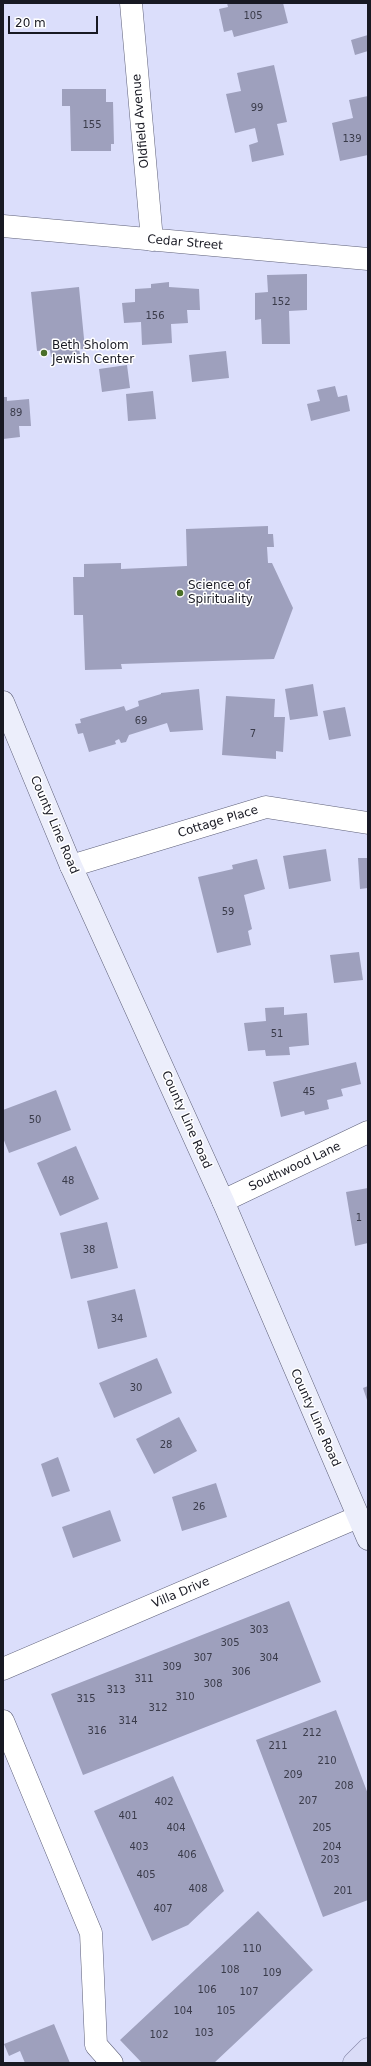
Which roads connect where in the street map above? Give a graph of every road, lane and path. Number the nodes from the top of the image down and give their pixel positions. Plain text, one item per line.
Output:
1 (131, 3) edge
2 (3, 226) edge
3 (152, 240) junction
4 (368, 259) edge
5 (3, 702) edge
6 (368, 823) edge
7 (71, 866) junction
8 (368, 1132) edge
9 (223, 1201) junction
10 (358, 1517) junction
11 (368, 1539) edge
12 (3, 1669) edge
13 (3, 1721) edge
14 (368, 2049) edge
15 (111, 2062) edge
16 (354, 2063) edge

1 - 3 street, Oldfield Avenue
2 - 3 street, Cedar Street
3 - 4 street, Cedar Street
5 - 7 main road, County Line Road
6 - 7 street, Cottage Place
7 - 9 main road, County Line Road
8 - 9 street, Southwood Lane
9 - 10 main road, County Line Road
10 - 11 main road, County Line Road
10 - 12 street, Villa Drive
13 - 15 street
14 - 16 main road

